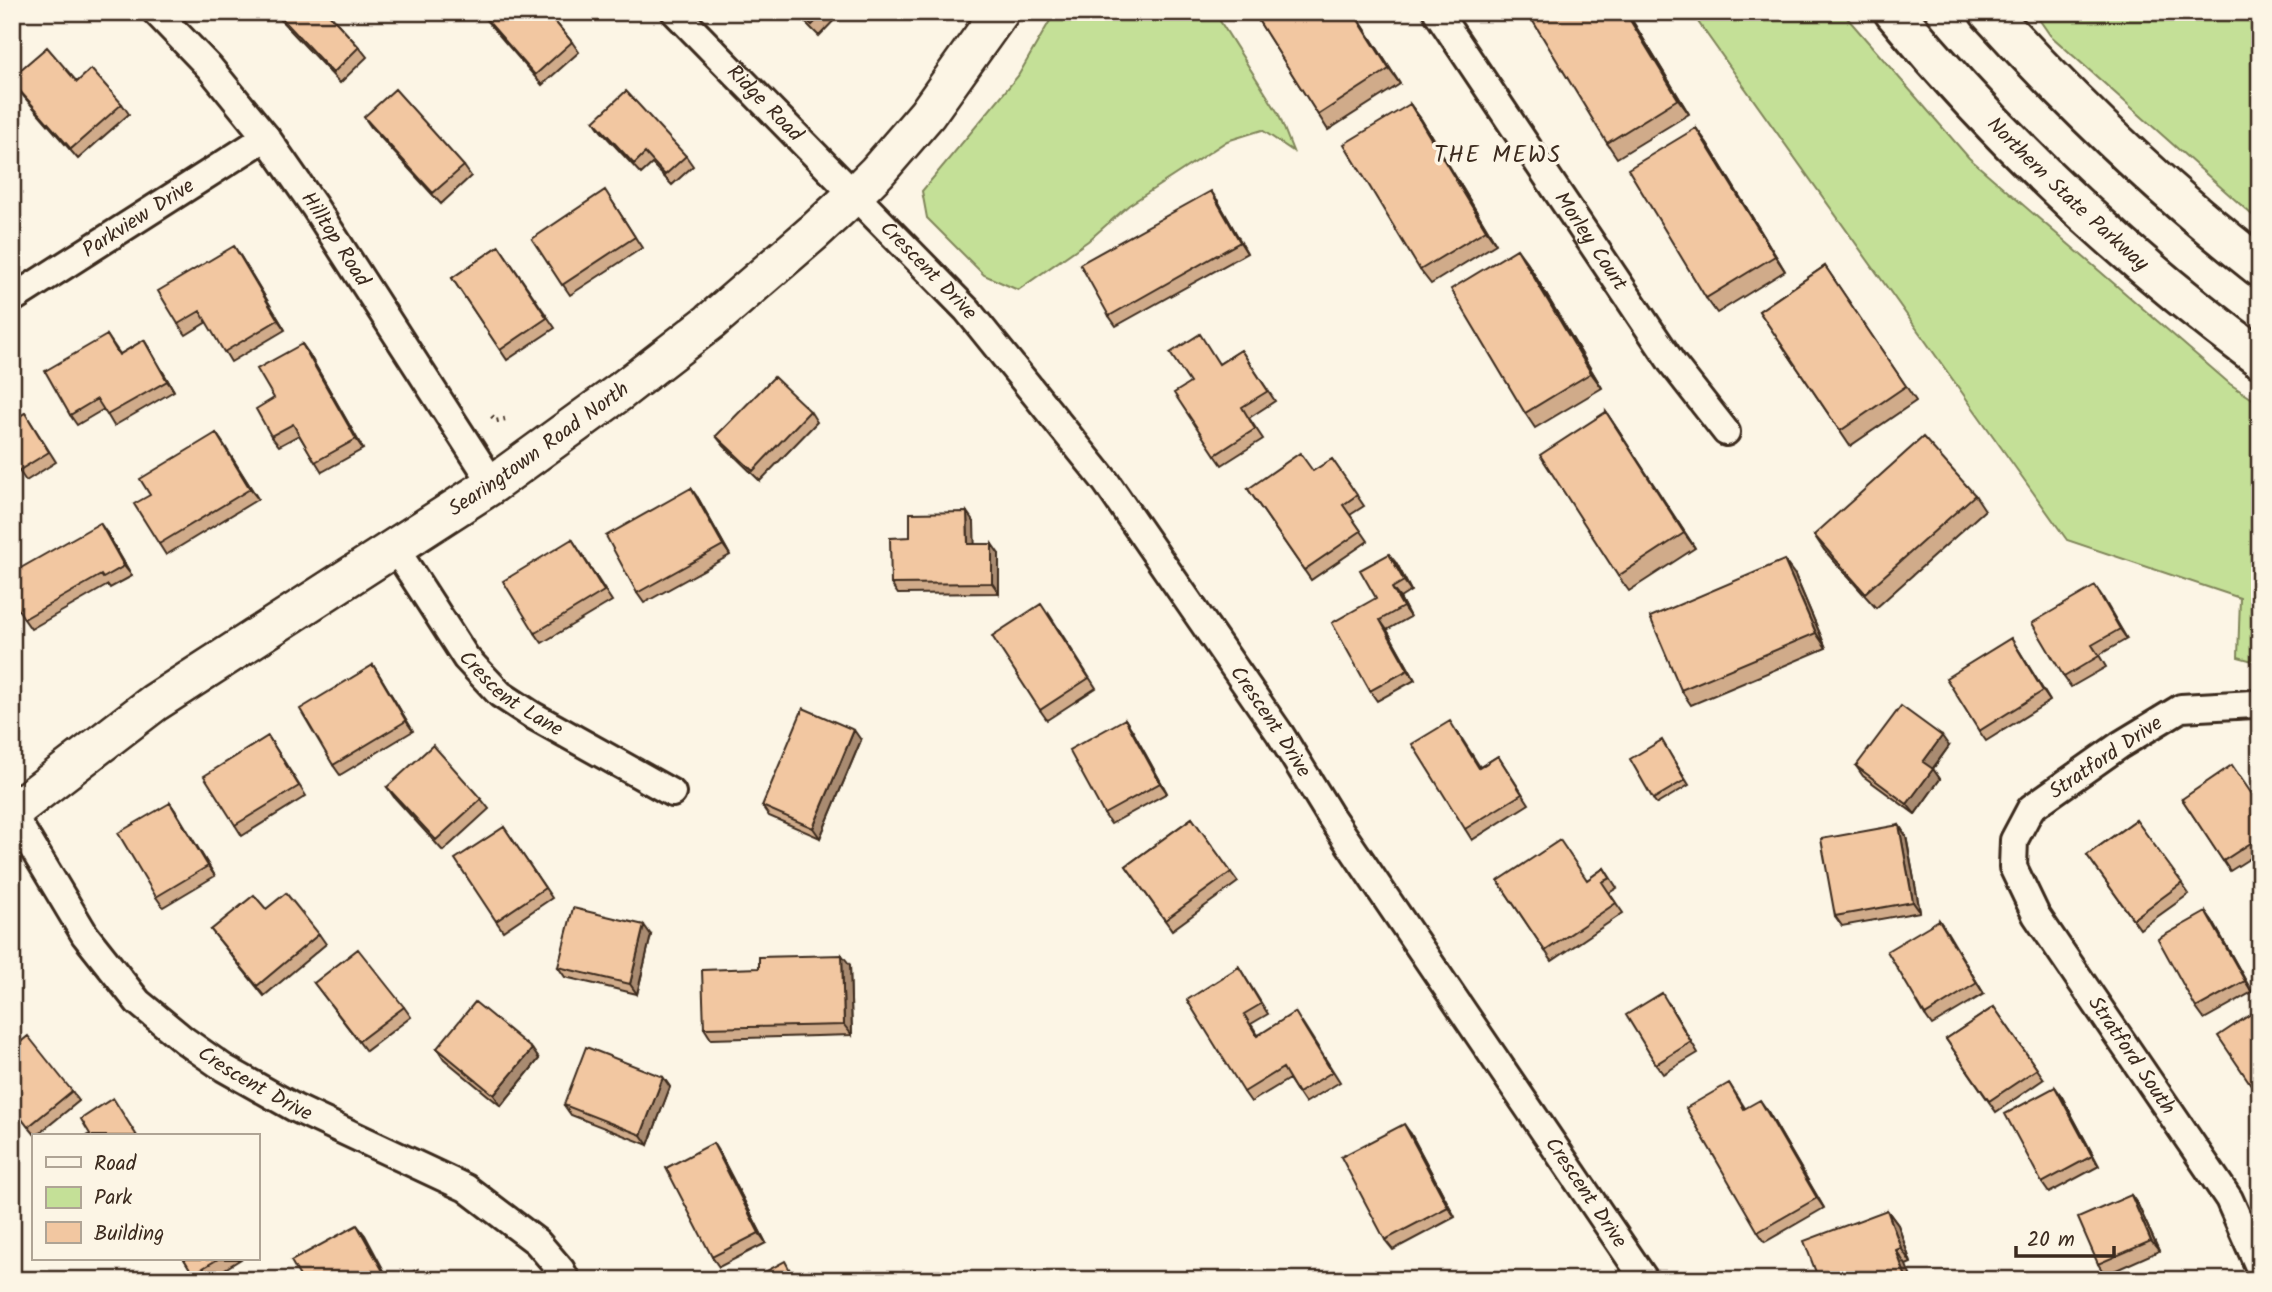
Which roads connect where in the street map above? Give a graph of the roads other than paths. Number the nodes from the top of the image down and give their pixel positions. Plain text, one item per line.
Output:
1 (156, 12) edge
2 (675, 12) edge
3 (1000, 12) edge
4 (1437, 12) edge
5 (1894, 12) edge
6 (1989, 12) edge
7 (266, 137) junction
8 (854, 195) junction
9 (2260, 267) edge
10 (12, 299) edge
11 (2260, 358) edge
12 (1726, 432) dead end
13 (493, 484) junction
14 (395, 548) junction
15 (2260, 705) edge
16 (673, 793) dead end
17 (12, 812) edge
18 (2014, 840) joint
19 (2260, 1269) edge
20 (566, 1280) edge
21 (1645, 1280) edge

1 - 7 street, Hilltop Road
2 - 8 street, Ridge Road
3 - 8 main road, Searingtown Road North
4 - 12 street, Morley Court
5 - 11 highway, Northern State Parkway
6 - 9 highway
7 - 10 street, Parkview Drive
7 - 13 street, Hilltop Road
8 - 13 main road, Searingtown Road North
8 - 21 street, Crescent Drive
13 - 14 main road, Searingtown Road North
14 - 16 street, Crescent Lane
14 - 17 main road, Searingtown Road North
15 - 18 street, Stratford Drive
17 - 20 street, Crescent Drive
18 - 19 street, Stratford South

